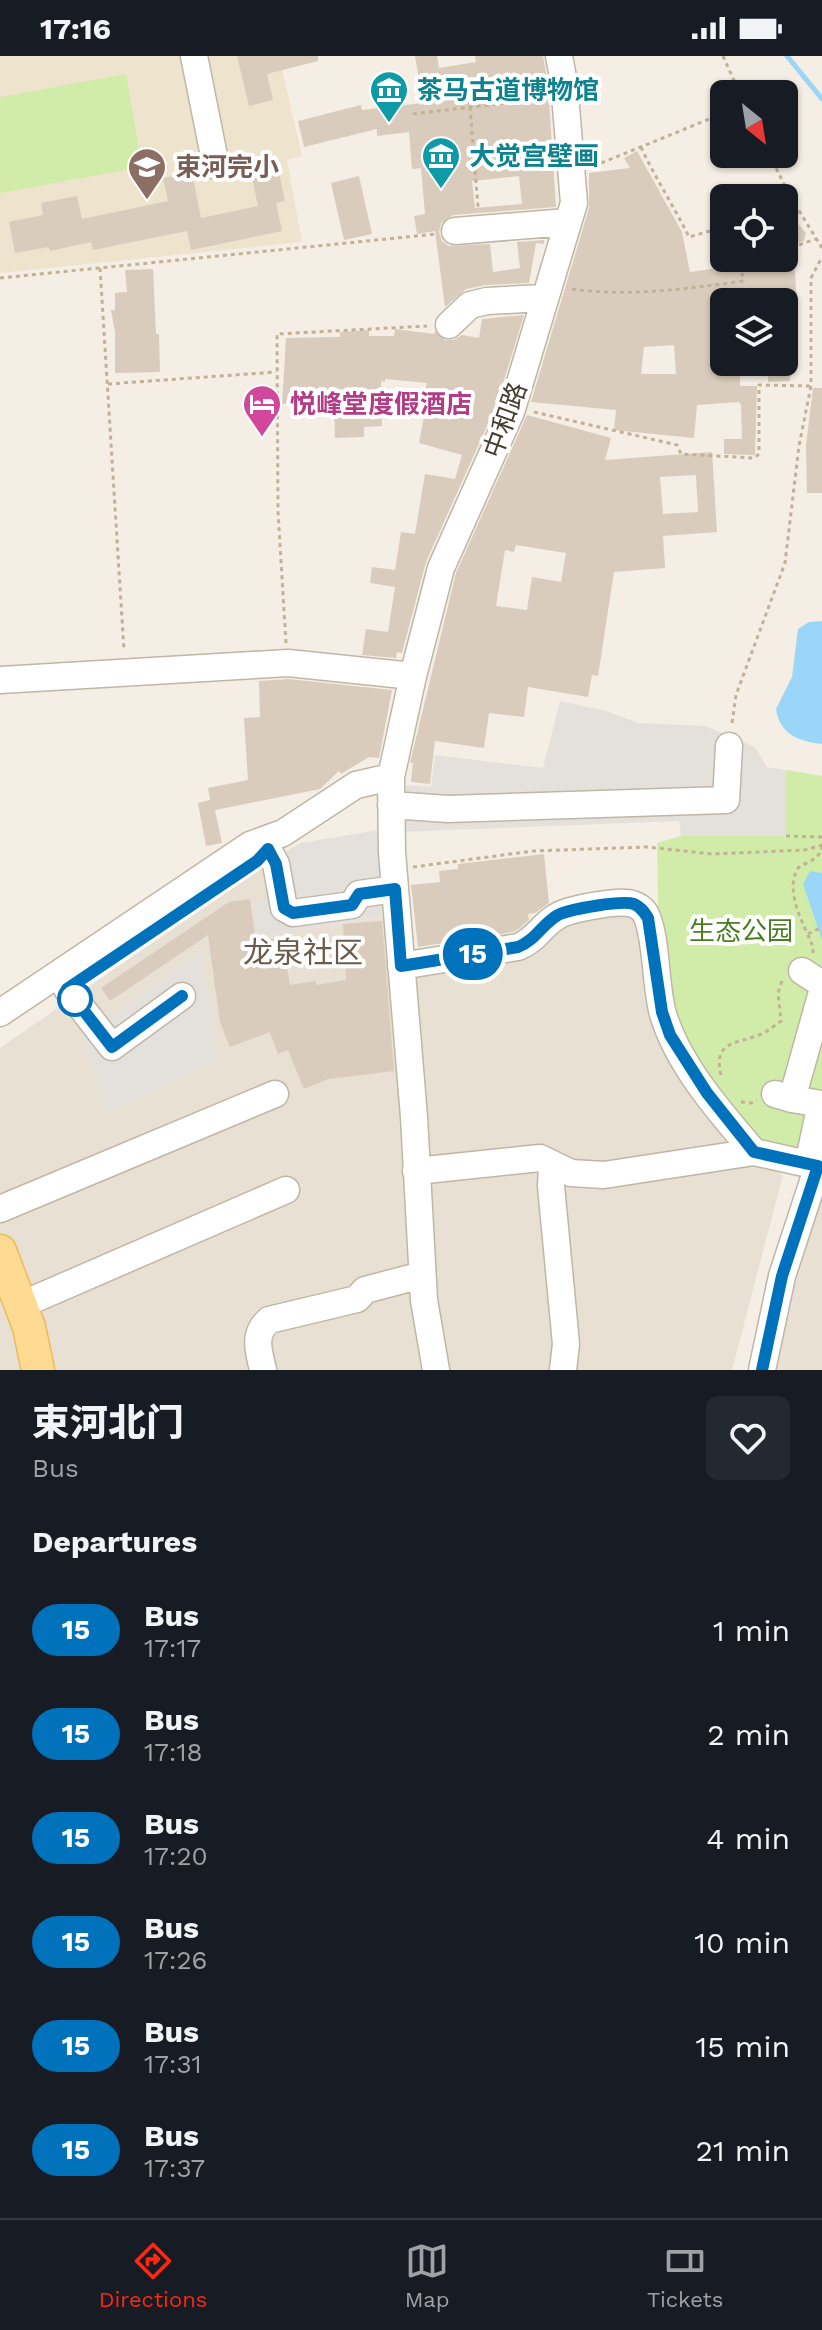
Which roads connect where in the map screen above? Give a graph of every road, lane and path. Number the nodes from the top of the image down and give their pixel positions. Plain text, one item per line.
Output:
1 (194, 56) edge
2 (559, 56) edge
3 (723, 56) edge
4 (734, 80) edge
5 (565, 95) junction
6 (470, 107) junction
7 (413, 114) dead end
8 (710, 119) edge
9 (641, 147) junction
10 (216, 166) dead end
11 (571, 171) junction
12 (798, 210) edge
13 (567, 222) junction
14 (468, 229) junction
15 (710, 231) edge
16 (816, 239) junction
17 (798, 245) edge
18 (822, 248) edge
19 (822, 257) edge
20 (100, 268) junction
21 (742, 272) edge
22 (0, 278) edge
23 (546, 292) junction
24 (449, 325) joint
25 (276, 372) junction
26 (108, 384) junction
27 (811, 386) junction
28 (512, 407) junction
29 (288, 663) junction
30 (125, 672) junction
31 (413, 676) junction
32 (0, 680) edge
33 (729, 746) joint
34 (391, 777) junction
35 (391, 805) junction
36 (786, 836) dead end
37 (822, 837) edge
38 (275, 841) junction
39 (822, 846) edge
40 (394, 879) junction
41 (822, 927) edge
42 (808, 934) junction
43 (401, 966) junction
44 (812, 978) edge
45 (67, 989) junction
46 (822, 992) edge
47 (182, 996) dead end
48 (0, 1013) edge
49 (0, 1034) edge
50 (721, 1076) dead end
51 (275, 1094) dead end
52 (784, 1097) junction
53 (737, 1101) dead end
54 (754, 1152) junction
55 (552, 1164) junction
56 (816, 1165) edge
57 (416, 1171) junction
58 (286, 1190) dead end
59 (0, 1209) edge
60 (0, 1251) edge
61 (422, 1275) junction
62 (21, 1305) junction
63 (39, 1368) edge
64 (263, 1370) edge
65 (436, 1370) edge
66 (563, 1370) edge
67 (762, 1370) edge

1 - 10 street
2 - 5 street, 中和路
3 - 4 path
5 - 6 path
5 - 11 street, 中和路
6 - 7 path
6 - 14 path
8 - 9 path
9 - 11 path
9 - 15 path
11 - 13 street, 中和路
12 - 16 path
13 - 14 street
13 - 23 street, 中和路
14 - 20 path
16 - 17 path
16 - 18 path
19 - 27 path
20 - 22 path
20 - 26 path
21 - 23 path
23 - 24 street
23 - 28 street, 中和路
24 - 25 path
25 - 26 path
25 - 29 path
26 - 30 path
27 - 28 path
27 - 33 path
28 - 31 street, 中和路
29 - 30 street
29 - 31 street
30 - 32 street
31 - 34 street, 中和路
33 - 35 street
34 - 35 street, 中和路
34 - 38 street
35 - 40 street, 中和路
36 - 37 path
38 - 40 street
38 - 45 street
38 - 48 street
39 - 40 path
39 - 42 path
40 - 43 street, 中和路
41 - 42 path
42 - 44 path
43 - 54 street
43 - 57 street, 中和路
44 - 50 path
45 - 47 street
45 - 49 street
46 - 52 street
51 - 59 street
52 - 53 path
52 - 56 street
54 - 55 street
54 - 56 street
55 - 57 street
55 - 66 street
56 - 67 street
57 - 61 street, 中和路
58 - 62 street
60 - 62 main road
61 - 64 street
61 - 65 street, 中和路
62 - 63 main road

